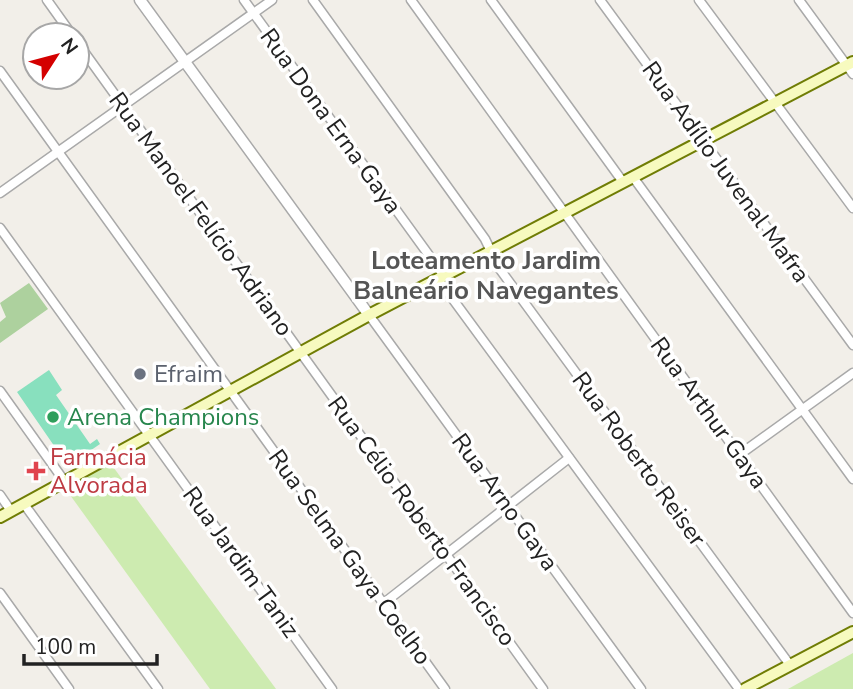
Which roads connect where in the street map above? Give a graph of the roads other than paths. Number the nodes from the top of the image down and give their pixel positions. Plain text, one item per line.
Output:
1 (47, 0) edge
2 (244, 0) edge
3 (272, 0) edge
4 (313, 0) edge
5 (411, 0) edge
6 (491, 0) edge
7 (600, 0) edge
8 (699, 0) edge
9 (146, 2) edge
10 (803, 2) edge
11 (253, 13) junction
12 (62, 21) edge
13 (91, 61) edge
14 (185, 62) junction
15 (851, 67) edge
16 (0, 71) edge
17 (775, 103) junction
18 (123, 106) junction
19 (703, 140) junction
20 (58, 152) junction
21 (628, 179) junction
22 (0, 193) edge
23 (853, 208) edge
24 (565, 213) junction
25 (0, 228) edge
26 (491, 251) junction
27 (441, 278) junction
28 (369, 315) junction
29 (853, 345) edge
30 (301, 353) junction
31 (853, 373) edge
32 (0, 391) edge
33 (231, 391) junction
34 (802, 409) junction
35 (149, 436) junction
36 (739, 455) junction
37 (569, 458) junction
38 (853, 479) edge
39 (65, 482) junction
40 (0, 495) edge
41 (24, 504) junction
42 (508, 506) junction
43 (11, 511) junction
44 (0, 517) edge
45 (446, 554) junction
46 (0, 593) edge
47 (384, 603) junction
48 (853, 613) edge
49 (853, 632) edge
50 (790, 665) junction
51 (69, 689) edge
52 (158, 689) edge
53 (332, 689) edge
54 (445, 689) edge
55 (543, 689) edge
56 (641, 689) edge
57 (740, 689) edge
58 (746, 689) edge

1 - 12 street
2 - 11 street, Rua Dona Erna Gaya
3 - 11 street
4 - 26 street, Rua Roberto Reiser
5 - 24 street, Rua Arthur Gaya
6 - 21 street
7 - 19 street, Rua Adílio Juvenal Mafra
8 - 17 street
9 - 14 street
10 - 15 street
11 - 14 street
11 - 27 street, Rua Dona Erna Gaya
13 - 18 street, Rua Manoel Felício Adriano
14 - 18 street
14 - 28 street
15 - 17 main road
16 - 20 street, Rua Selma Gaya Coelho
17 - 19 main road
17 - 23 street
18 - 20 street
18 - 30 street, Rua Manoel Felício Adriano
19 - 21 main road
19 - 29 street, Rua Adílio Juvenal Mafra
20 - 22 street
20 - 33 street, Rua Selma Gaya Coelho
21 - 24 main road
21 - 34 street
24 - 26 main road
24 - 36 street, Rua Arthur Gaya
25 - 35 street, Rua Jardim Taniz
26 - 27 main road
26 - 50 street, Rua Roberto Reiser
27 - 28 main road
27 - 37 street, Rua Dona Erna Gaya
28 - 30 main road
28 - 42 street, Rua Arno Gaya
30 - 33 main road
30 - 45 street, Rua Célio Roberto Francisco
31 - 34 street
32 - 39 street
33 - 35 main road
33 - 47 street, Rua Selma Gaya Coelho
34 - 36 street
34 - 38 street
35 - 39 main road
35 - 53 street, Rua Jardim Taniz
36 - 48 street, Rua Arthur Gaya
37 - 42 street
37 - 57 street, Rua Dona Erna Gaya
39 - 41 main road
40 - 43 street
41 - 43 main road
41 - 52 street
42 - 45 street
42 - 56 street, Rua Arno Gaya
43 - 44 main road
45 - 47 street
45 - 55 street, Rua Célio Roberto Francisco
46 - 51 street
47 - 54 street, Rua Selma Gaya Coelho
49 - 50 main road
50 - 58 main road

